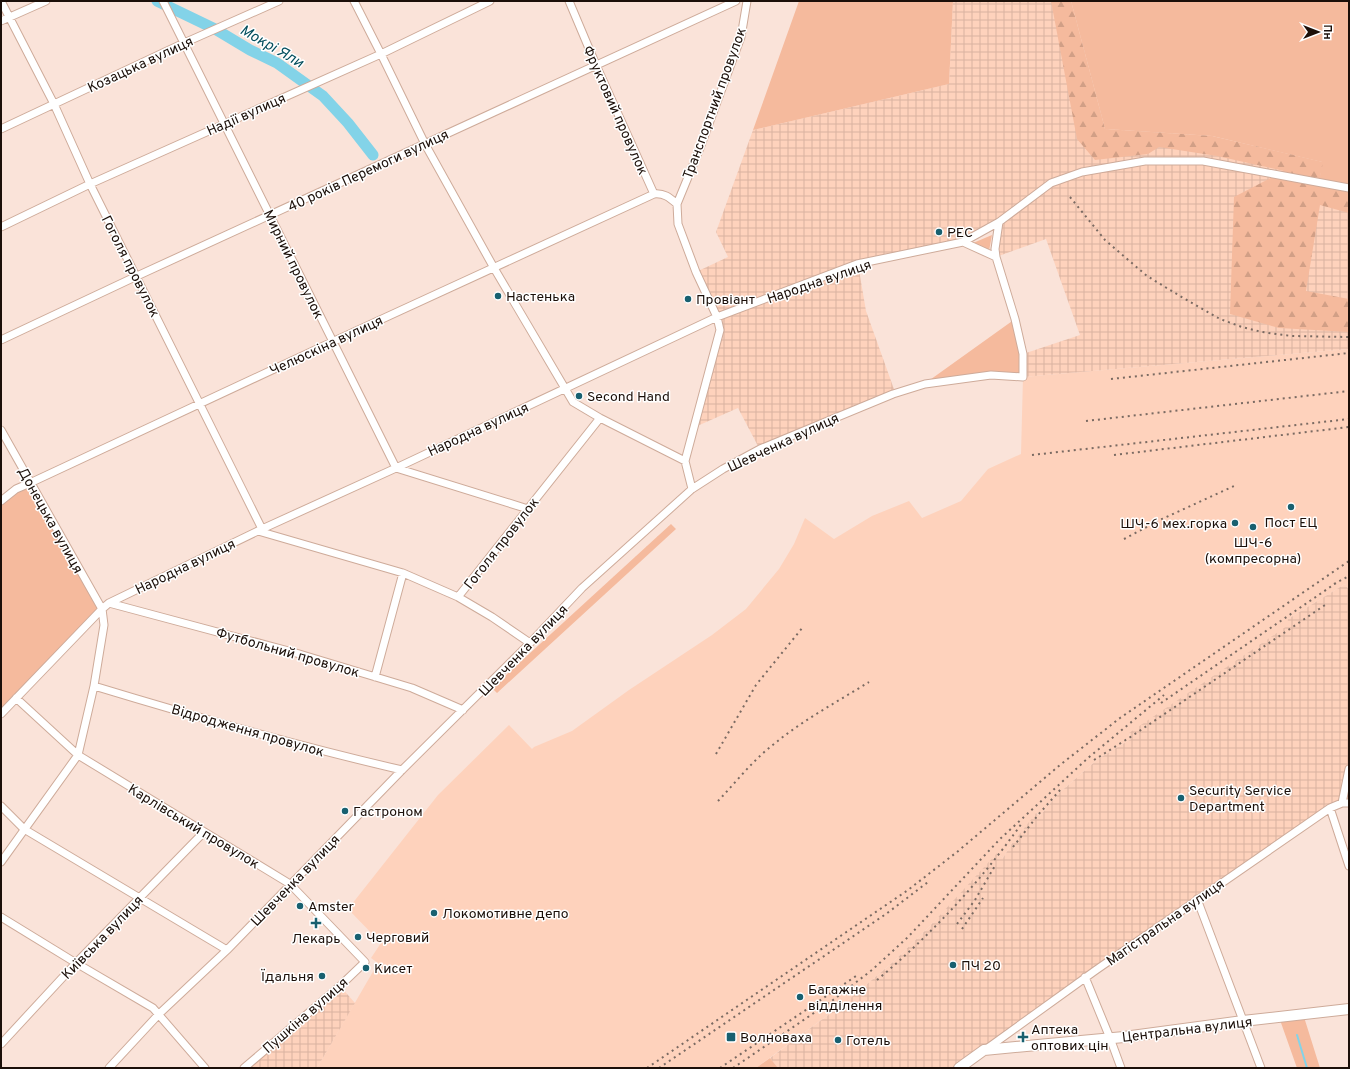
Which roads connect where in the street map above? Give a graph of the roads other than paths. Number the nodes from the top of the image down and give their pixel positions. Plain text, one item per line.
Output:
1 (46, 1) edge
2 (163, 1) edge
3 (280, 1) edge
4 (354, 1) edge
5 (490, 1) edge
6 (569, 1) edge
7 (736, 1) edge
8 (747, 1) edge
9 (1, 2) edge
10 (9, 17) junction
11 (1, 21) edge
12 (184, 43) junction
13 (381, 54) junction
14 (596, 66) junction
15 (54, 104) junction
16 (224, 124) junction
17 (1, 128) edge
18 (425, 144) junction
19 (90, 184) junction
20 (1349, 188) edge
21 (654, 194) junction
22 (676, 204) junction
23 (270, 215) junction
24 (999, 222) junction
25 (1, 227) edge
26 (963, 242) junction
27 (996, 257) junction
28 (494, 268) junction
29 (137, 276) junction
30 (717, 317) junction
31 (1, 340) edge
32 (332, 342) junction
33 (565, 389) junction
34 (200, 403) junction
35 (600, 418) junction
36 (1, 430) edge
37 (685, 460) junction
38 (396, 468) junction
39 (30, 482) junction
40 (692, 489) junction
41 (1, 501) edge
42 (528, 509) junction
43 (260, 530) junction
44 (403, 573) junction
45 (458, 597) junction
46 (109, 603) junction
47 (102, 609) junction
48 (530, 643) junction
49 (375, 677) junction
50 (94, 686) junction
51 (16, 698) junction
52 (463, 710) junction
53 (1, 714) edge
54 (78, 755) junction
55 (1349, 769) edge
56 (402, 770) junction
57 (1346, 803) edge
58 (1, 806) edge
59 (1330, 808) junction
60 (24, 829) junction
61 (204, 832) junction
62 (1, 862) edge
63 (1349, 866) edge
64 (290, 884) junction
65 (140, 899) junction
66 (1197, 899) junction
67 (1, 917) edge
68 (227, 950) junction
69 (365, 962) joint
70 (76, 963) junction
71 (1085, 977) junction
72 (1349, 1009) edge
73 (159, 1014) junction
74 (1243, 1021) junction
75 (1110, 1038) junction
76 (1, 1044) edge
77 (984, 1050) junction
78 (109, 1068) edge
79 (205, 1068) edge
80 (244, 1068) edge
81 (959, 1068) edge
82 (1121, 1068) edge
83 (1261, 1068) edge

1 - 10 street
2 - 12 street, Мирний провулок
3 - 12 street, Козацька вулиця
4 - 13 street
5 - 13 street, Надії вулиця
6 - 14 street, Фруктовий провулок
7 - 14 street, 40 років Перемоги вулиця
8 - 22 street, Транспортний провулок
9 - 10 street, Гоголя провулок
10 - 11 street
10 - 15 street, Гоголя провулок
12 - 15 street, Козацька вулиця
12 - 16 street, Мирний провулок
13 - 16 street, Надії вулиця
13 - 18 street
14 - 18 street, 40 років Перемоги вулиця
14 - 21 street, Фруктовий провулок
15 - 17 street, Козацька вулиця
15 - 19 street, Гоголя провулок
16 - 19 street, Надії вулиця
16 - 23 street, Мирний провулок
18 - 23 street, 40 років Перемоги вулиця
18 - 28 street
19 - 25 street, Надії вулиця
19 - 29 street, Гоголя провулок
20 - 24 street, Народна вулиця
21 - 22 street
21 - 28 street, Челюскіна вулиця
22 - 30 street
23 - 29 street, 40 років Перемоги вулиця
23 - 32 street, Мирний провулок
24 - 26 street, Народна вулиця
24 - 27 street
26 - 27 street
26 - 30 street, Народна вулиця
27 - 40 street, Шевченка вулиця
28 - 32 street, Челюскіна вулиця
28 - 33 street
29 - 31 street, 40 років Перемоги вулиця
29 - 34 street, Гоголя провулок
30 - 33 street, Народна вулиця
30 - 37 street
32 - 34 street, Челюскіна вулиця
32 - 38 street, Мирний провулок
33 - 35 street
33 - 38 street, Народна вулиця
34 - 39 street, Челюскіна вулиця
34 - 43 street, Гоголя провулок
35 - 37 street
35 - 42 street, Гоголя провулок
36 - 39 street, Донецька вулиця
37 - 40 street
38 - 42 street
38 - 43 street, Народна вулиця
39 - 41 street, Челюскіна вулиця
39 - 47 street, Донецька вулиця
40 - 48 street, Шевченка вулиця
42 - 45 street, Гоголя провулок
43 - 44 street, Гоголя провулок
43 - 46 street, Народна вулиця
44 - 45 street, Гоголя провулок
44 - 49 street
45 - 48 street
46 - 47 street, Народна вулиця
46 - 49 street, Футбольний провулок
47 - 50 street
47 - 51 street, Народна вулиця
48 - 52 street, Шевченка вулиця
49 - 52 street, Футбольний провулок
50 - 54 street
50 - 56 street, Відродження провулок
51 - 53 street, Народна вулиця
51 - 54 street, Карлівський провулок
52 - 56 street, Шевченка вулиця
54 - 60 street
54 - 61 street, Карлівський провулок
55 - 57 street
56 - 64 street, Шевченка вулиця
57 - 59 street, Магістральна вулиця
58 - 60 street
59 - 63 street
59 - 66 street, Магістральна вулиця
60 - 62 street
60 - 65 street
61 - 64 street, Карлівський провулок
61 - 65 street, Київська вулиця
64 - 68 street, Шевченка вулиця
64 - 69 street, Карлівський провулок
65 - 68 street
65 - 70 street, Київська вулиця
66 - 71 street, Магістральна вулиця
66 - 74 street
67 - 70 street
68 - 73 street, Шевченка вулиця
69 - 80 street, Пушкіна вулиця
70 - 73 street
70 - 76 street, Київська вулиця
71 - 75 street
71 - 77 street, Магістральна вулиця
72 - 74 main road, Центральна вулиця
73 - 78 street, Шевченка вулиця
73 - 79 street
74 - 75 main road, Центральна вулиця
74 - 83 street
75 - 77 main road, Центральна вулиця
75 - 82 street
77 - 81 main road

